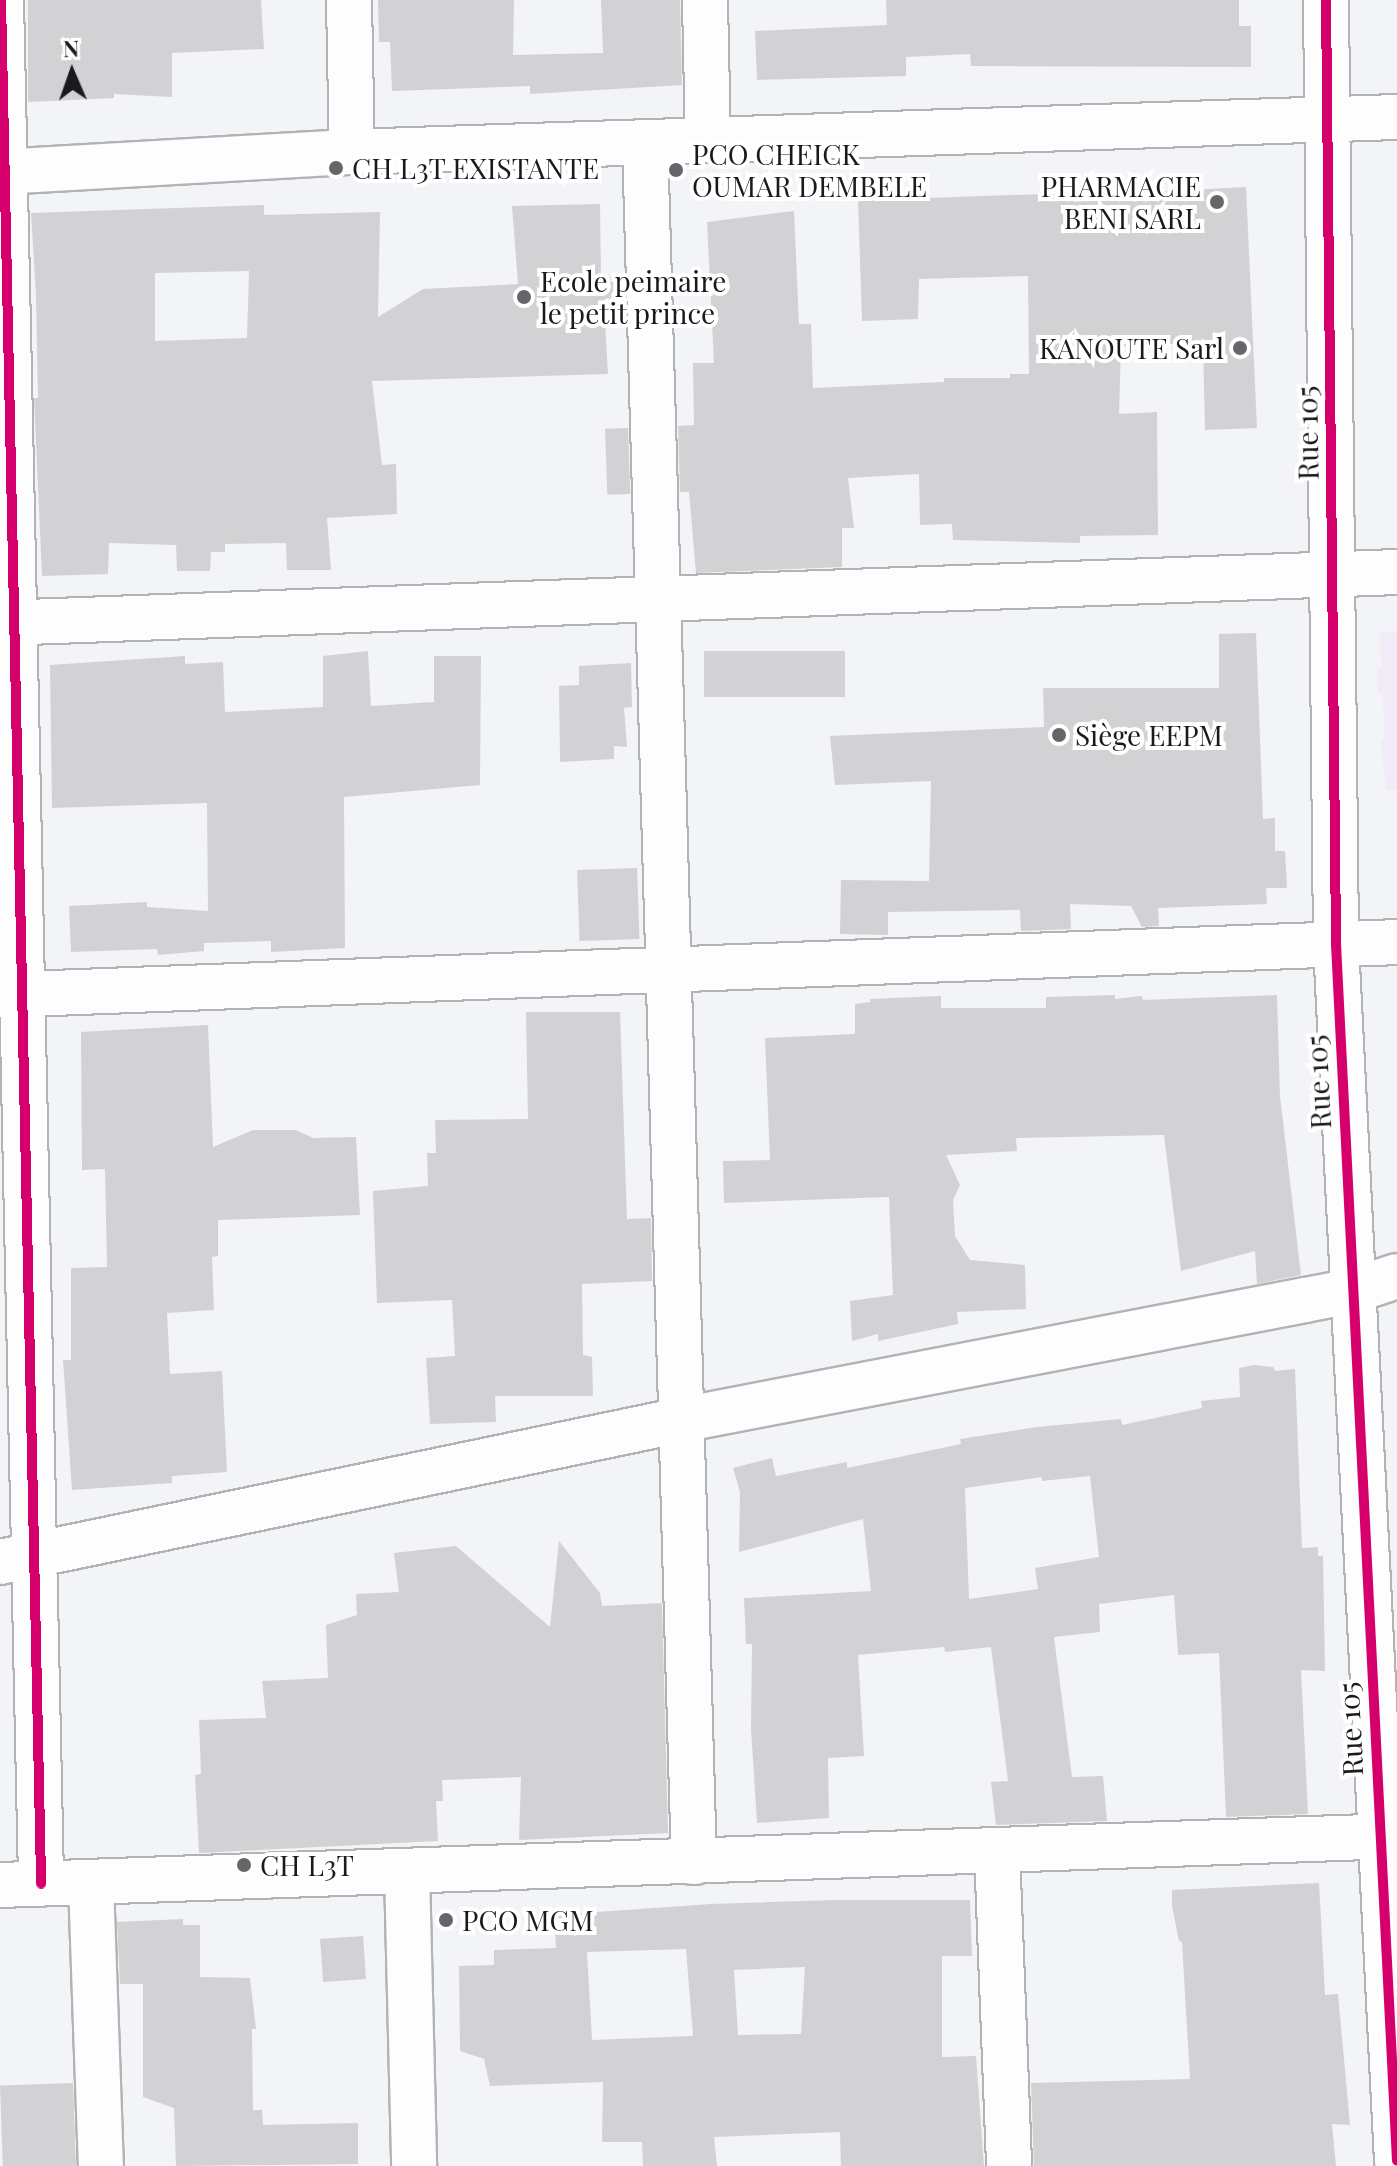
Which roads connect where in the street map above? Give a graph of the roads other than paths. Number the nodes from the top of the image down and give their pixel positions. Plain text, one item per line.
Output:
1 (1, 0) edge
2 (349, 0) edge
3 (705, 0) edge
4 (1326, 0) edge
5 (1397, 117) edge
6 (1328, 119) junction
7 (708, 140) junction
8 (645, 142) junction
9 (352, 152) junction
10 (3, 172) edge
11 (1397, 572) edge
12 (1332, 574) junction
13 (658, 598) junction
14 (6, 623) edge
15 (1397, 942) edge
16 (1336, 944) junction
17 (668, 969) junction
18 (10, 995) edge
19 (1397, 1276) edge
20 (1352, 1291) junction
21 (681, 1420) junction
22 (17, 1559) edge
23 (1388, 1837) edge
24 (997, 1851) junction
25 (694, 1862) junction
26 (407, 1872) junction
27 (91, 1883) junction
28 (20, 1885) edge
29 (1397, 2160) edge
30 (101, 2166) edge
31 (414, 2166) edge
32 (1009, 2166) edge

1 - 10 street
2 - 9 street
3 - 7 street
4 - 6 street, Rue 105
5 - 6 street
6 - 7 street
6 - 12 street, Rue 105
7 - 8 street
8 - 9 street
8 - 13 street
9 - 10 street
10 - 14 street
11 - 12 street
12 - 13 street
12 - 16 street, Rue 105
13 - 14 street
13 - 17 street
14 - 18 street
15 - 16 street
16 - 17 street
16 - 20 street, Rue 105
17 - 18 street
17 - 21 street
18 - 22 street
19 - 20 street
20 - 21 street
20 - 23 street, Rue 105
21 - 22 street
21 - 25 street
22 - 28 street
23 - 24 street
23 - 29 street, Rue 105
24 - 25 street
24 - 32 street
25 - 26 street
26 - 27 street
26 - 31 street
27 - 28 street
27 - 30 street

